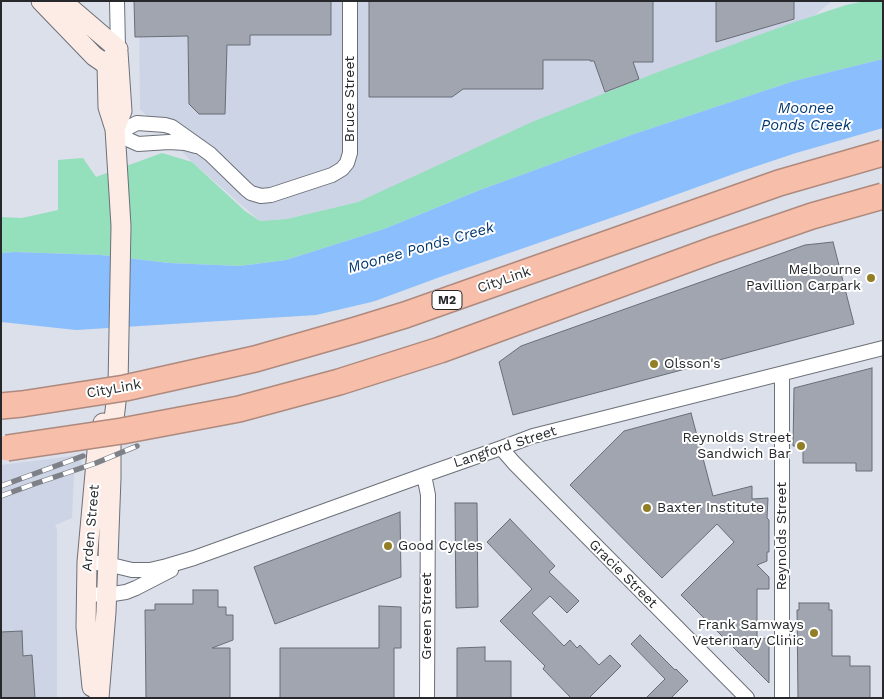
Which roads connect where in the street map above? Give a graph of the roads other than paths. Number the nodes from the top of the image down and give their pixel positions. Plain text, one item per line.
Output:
1 (41, 1) edge
2 (62, 1) edge
3 (117, 1) edge
4 (350, 1) edge
5 (115, 59) junction
6 (116, 132) junction
7 (201, 148) junction
8 (883, 153) edge
9 (883, 196) edge
10 (883, 348) edge
11 (119, 361) junction
12 (782, 374) junction
13 (1, 406) edge
14 (7, 448) dead end
15 (501, 448) junction
16 (424, 475) junction
17 (194, 558) junction
18 (88, 562) junction
19 (107, 564) junction
20 (86, 594) junction
21 (106, 595) junction
22 (93, 698) edge
23 (99, 698) edge
24 (427, 698) edge
25 (747, 698) edge
26 (782, 698) edge

1 - 5 street
2 - 5 street
3 - 5 street, Arden Street
4 - 7 street, Bruce Street
5 - 6 street, Arden Street
6 - 7 street
6 - 7 street
6 - 11 street, Arden Street
8 - 13 highway, CityLink / M2, bridge
9 - 14 highway, bridge
10 - 12 street, Langford Street
11 - 18 street, Arden Street
11 - 19 street, Arden Street
12 - 15 street, Langford Street
12 - 26 street, Reynolds Street
15 - 16 street, Langford Street
15 - 25 street, Gracie Street
16 - 17 street, Langford Street
16 - 24 street, Green Street
17 - 19 street, Langford Street
17 - 21 street, Langford Street
18 - 19 street, Langford Street
18 - 20 street, Arden Street
19 - 21 street, Arden Street
20 - 21 street, Langford Street
20 - 22 street, Arden Street
21 - 23 street, Arden Street

